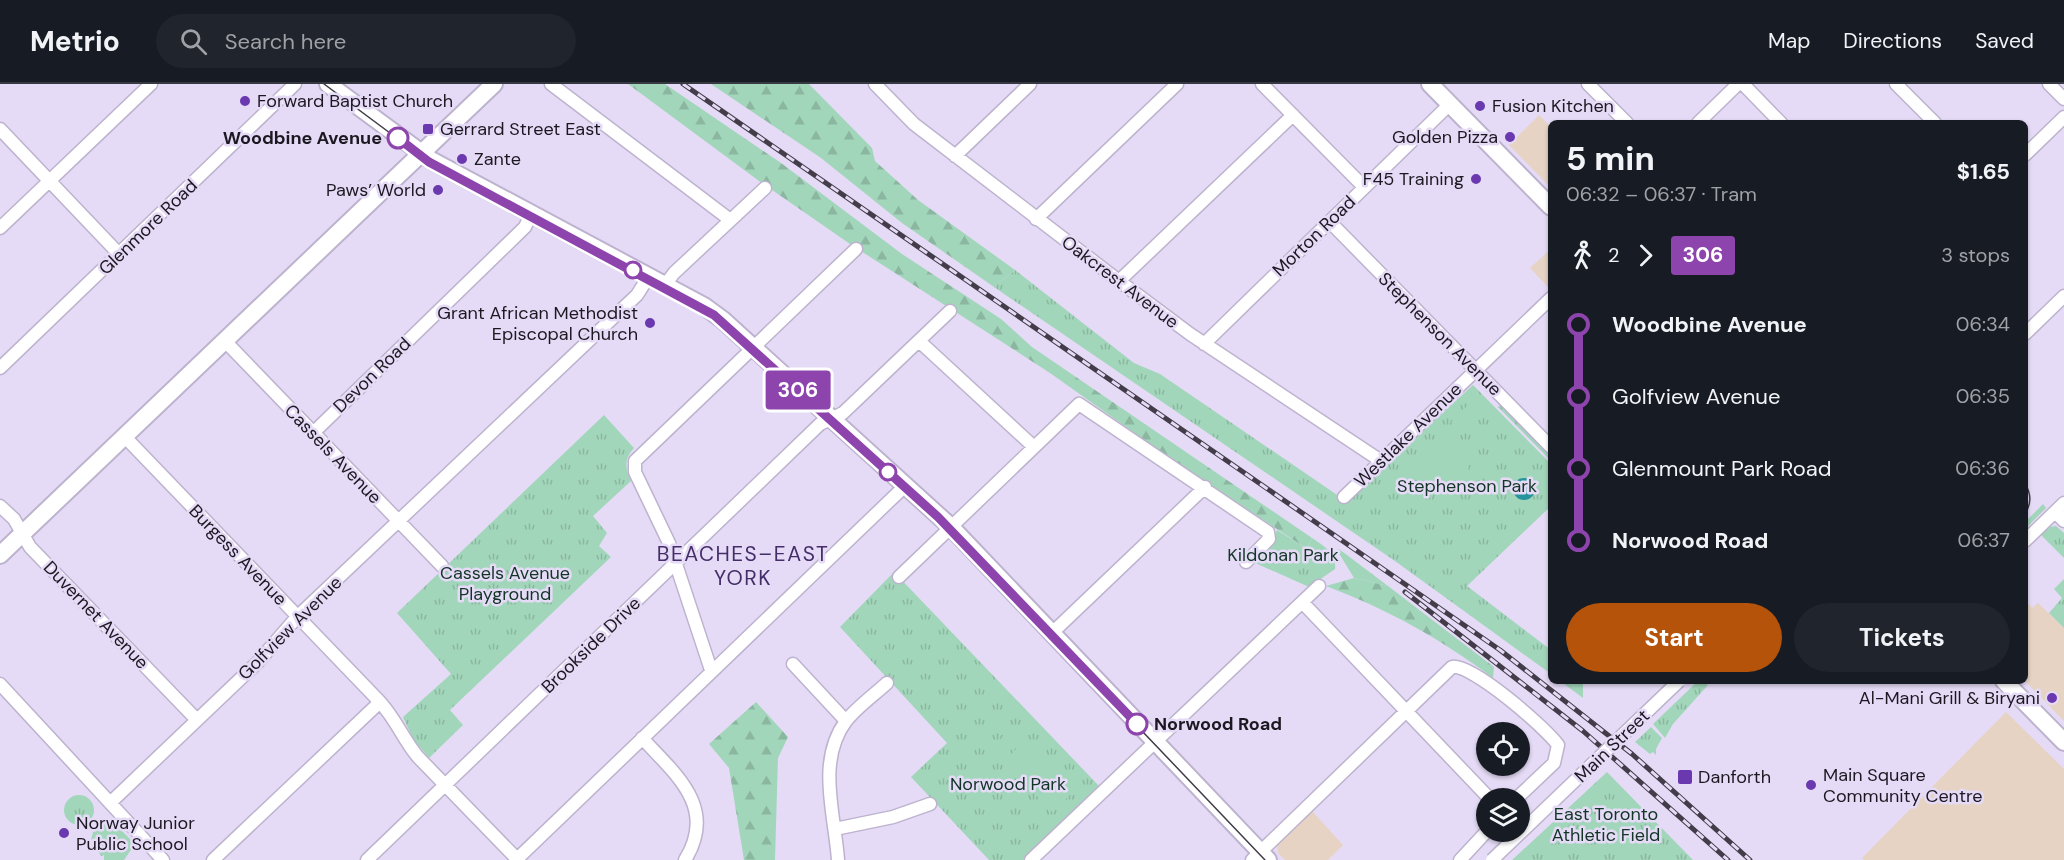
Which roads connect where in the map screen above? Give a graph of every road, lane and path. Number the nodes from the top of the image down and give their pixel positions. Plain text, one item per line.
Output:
1 (151, 84) edge
2 (295, 84) edge
3 (328, 84) edge
4 (494, 84) edge
5 (551, 84) edge
6 (875, 84) edge
7 (1030, 84) edge
8 (1177, 84) edge
9 (1263, 84) edge
10 (1430, 84) edge
11 (1588, 84) edge
12 (1741, 84) edge
13 (1896, 84) edge
14 (2049, 84) edge
15 (2064, 99) edge
16 (1450, 105) junction
17 (1293, 115) junction
18 (2064, 117) edge
19 (1624, 120) edge
20 (1701, 120) edge
21 (1778, 120) edge
22 (1932, 120) edge
23 (0, 129) edge
24 (2028, 152) edge
25 (422, 154) junction
26 (955, 156) junction
27 (50, 181) junction
28 (1364, 187) junction
29 (765, 188) dead end
30 (1548, 204) edge
31 (531, 214) junction
32 (729, 219) junction
33 (1036, 219) junction
34 (1330, 222) junction
35 (0, 228) edge
36 (856, 249) dead end
37 (119, 254) junction
38 (649, 276) junction
39 (1119, 281) junction
40 (665, 285) junction
41 (2064, 296) edge
42 (1548, 301) edge
43 (950, 311) dead end
44 (2028, 331) edge
45 (224, 340) junction
46 (919, 341) junction
47 (1204, 344) junction
48 (753, 347) junction
49 (0, 368) edge
50 (1475, 370) junction
51 (832, 418) junction
52 (313, 433) junction
53 (126, 438) junction
54 (1548, 444) edge
55 (1034, 447) junction
56 (1381, 461) junction
57 (906, 485) junction
58 (1205, 487) junction
59 (1344, 497) dead end
60 (0, 506) edge
61 (2061, 512) edge
62 (399, 522) junction
63 (951, 526) junction
64 (23, 534) junction
65 (2028, 539) edge
66 (0, 555) edge
67 (1246, 562) dead end
68 (675, 564) junction
69 (442, 566) dead end
70 (898, 577) dead end
71 (1319, 586) dead end
72 (1302, 602) junction
73 (297, 617) junction
74 (1052, 633) junction
75 (794, 664) dead end
76 (711, 670) junction
77 (887, 683) dead end
78 (0, 684) edge
79 (1676, 684) edge
80 (2007, 684) edge
81 (380, 702) junction
82 (1405, 709) junction
83 (198, 720) junction
84 (846, 721) junction
85 (642, 738) junction
86 (1156, 742) junction
87 (2064, 742) edge
88 (445, 786) junction
89 (1480, 788) edge
90 (1528, 788) edge
91 (110, 803) junction
92 (930, 804) dead end
93 (835, 829) junction
94 (1476, 842) edge
95 (1260, 857) edge
96 (163, 860) edge
97 (213, 860) edge
98 (367, 860) edge
99 (516, 860) edge
100 (685, 860) edge
101 (838, 860) edge
102 (1031, 860) edge
103 (1460, 860) edge
104 (1492, 860) edge

1 - 27 street
2 - 37 street, Glenmore Road
3 - 25 main road
4 - 25 main road
5 - 32 street
6 - 26 street, Oakcrest Avenue
7 - 26 street
8 - 33 street
9 - 17 street
10 - 16 main road
11 - 19 street
12 - 20 street
12 - 21 street
13 - 22 street
14 - 15 street
16 - 28 street, Morton Road
16 - 30 main road
17 - 28 street
17 - 39 street
18 - 24 street
23 - 27 street
25 - 31 main road
25 - 45 main road
26 - 33 street, Oakcrest Avenue
27 - 35 street
27 - 37 street
28 - 34 street, Morton Road
29 - 32 street
31 - 38 main road
31 - 52 street, Devon Road
32 - 40 street
33 - 39 street, Oakcrest Avenue
34 - 47 street, Morton Road
34 - 50 street, Stephenson Avenue
36 - 48 street
37 - 49 street, Glenmore Road
38 - 40 main road
38 - 62 street, Golfview Avenue
39 - 47 street, Oakcrest Avenue
40 - 48 main road
41 - 44 street
42 - 50 street, Westlake Avenue
43 - 46 street, Brookside Drive
45 - 52 street, Cassels Avenue
45 - 53 main road
46 - 51 street, Brookside Drive
46 - 55 street
47 - 56 street, Oakcrest Avenue
48 - 51 main road
48 - 68 street
50 - 54 street, Stephenson Avenue
50 - 56 street, Westlake Avenue
51 - 57 main road
51 - 68 street, Brookside Drive
52 - 62 street, Cassels Avenue
53 - 64 main road
53 - 73 street, Burgess Avenue
55 - 58 street
55 - 63 street
56 - 59 street, Westlake Avenue
57 - 63 main road
57 - 76 street
58 - 67 street
58 - 74 street
60 - 64 street, Duvernet Avenue
61 - 65 street
62 - 69 street, Cassels Avenue
62 - 73 street, Golfview Avenue
63 - 70 street
63 - 74 main road
64 - 66 main road
64 - 83 street, Duvernet Avenue
68 - 76 street
68 - 88 street, Brookside Drive
71 - 72 street
72 - 82 street
72 - 86 street
73 - 81 street, Burgess Avenue
73 - 83 street, Golfview Avenue
74 - 86 main road
75 - 84 street
76 - 85 street
77 - 84 street
78 - 91 street
79 - 104 street, Main Street, bridge
80 - 87 main road
81 - 88 street, Burgess Avenue
81 - 97 street
82 - 89 street
82 - 90 street, Main Street
82 - 95 street
83 - 91 street, Golfview Avenue
84 - 93 street
85 - 99 street
85 - 100 street
86 - 95 main road
86 - 102 street
88 - 98 street, Brookside Drive
88 - 99 street, Burgess Avenue
91 - 96 street
92 - 93 street
93 - 101 street
94 - 103 street

